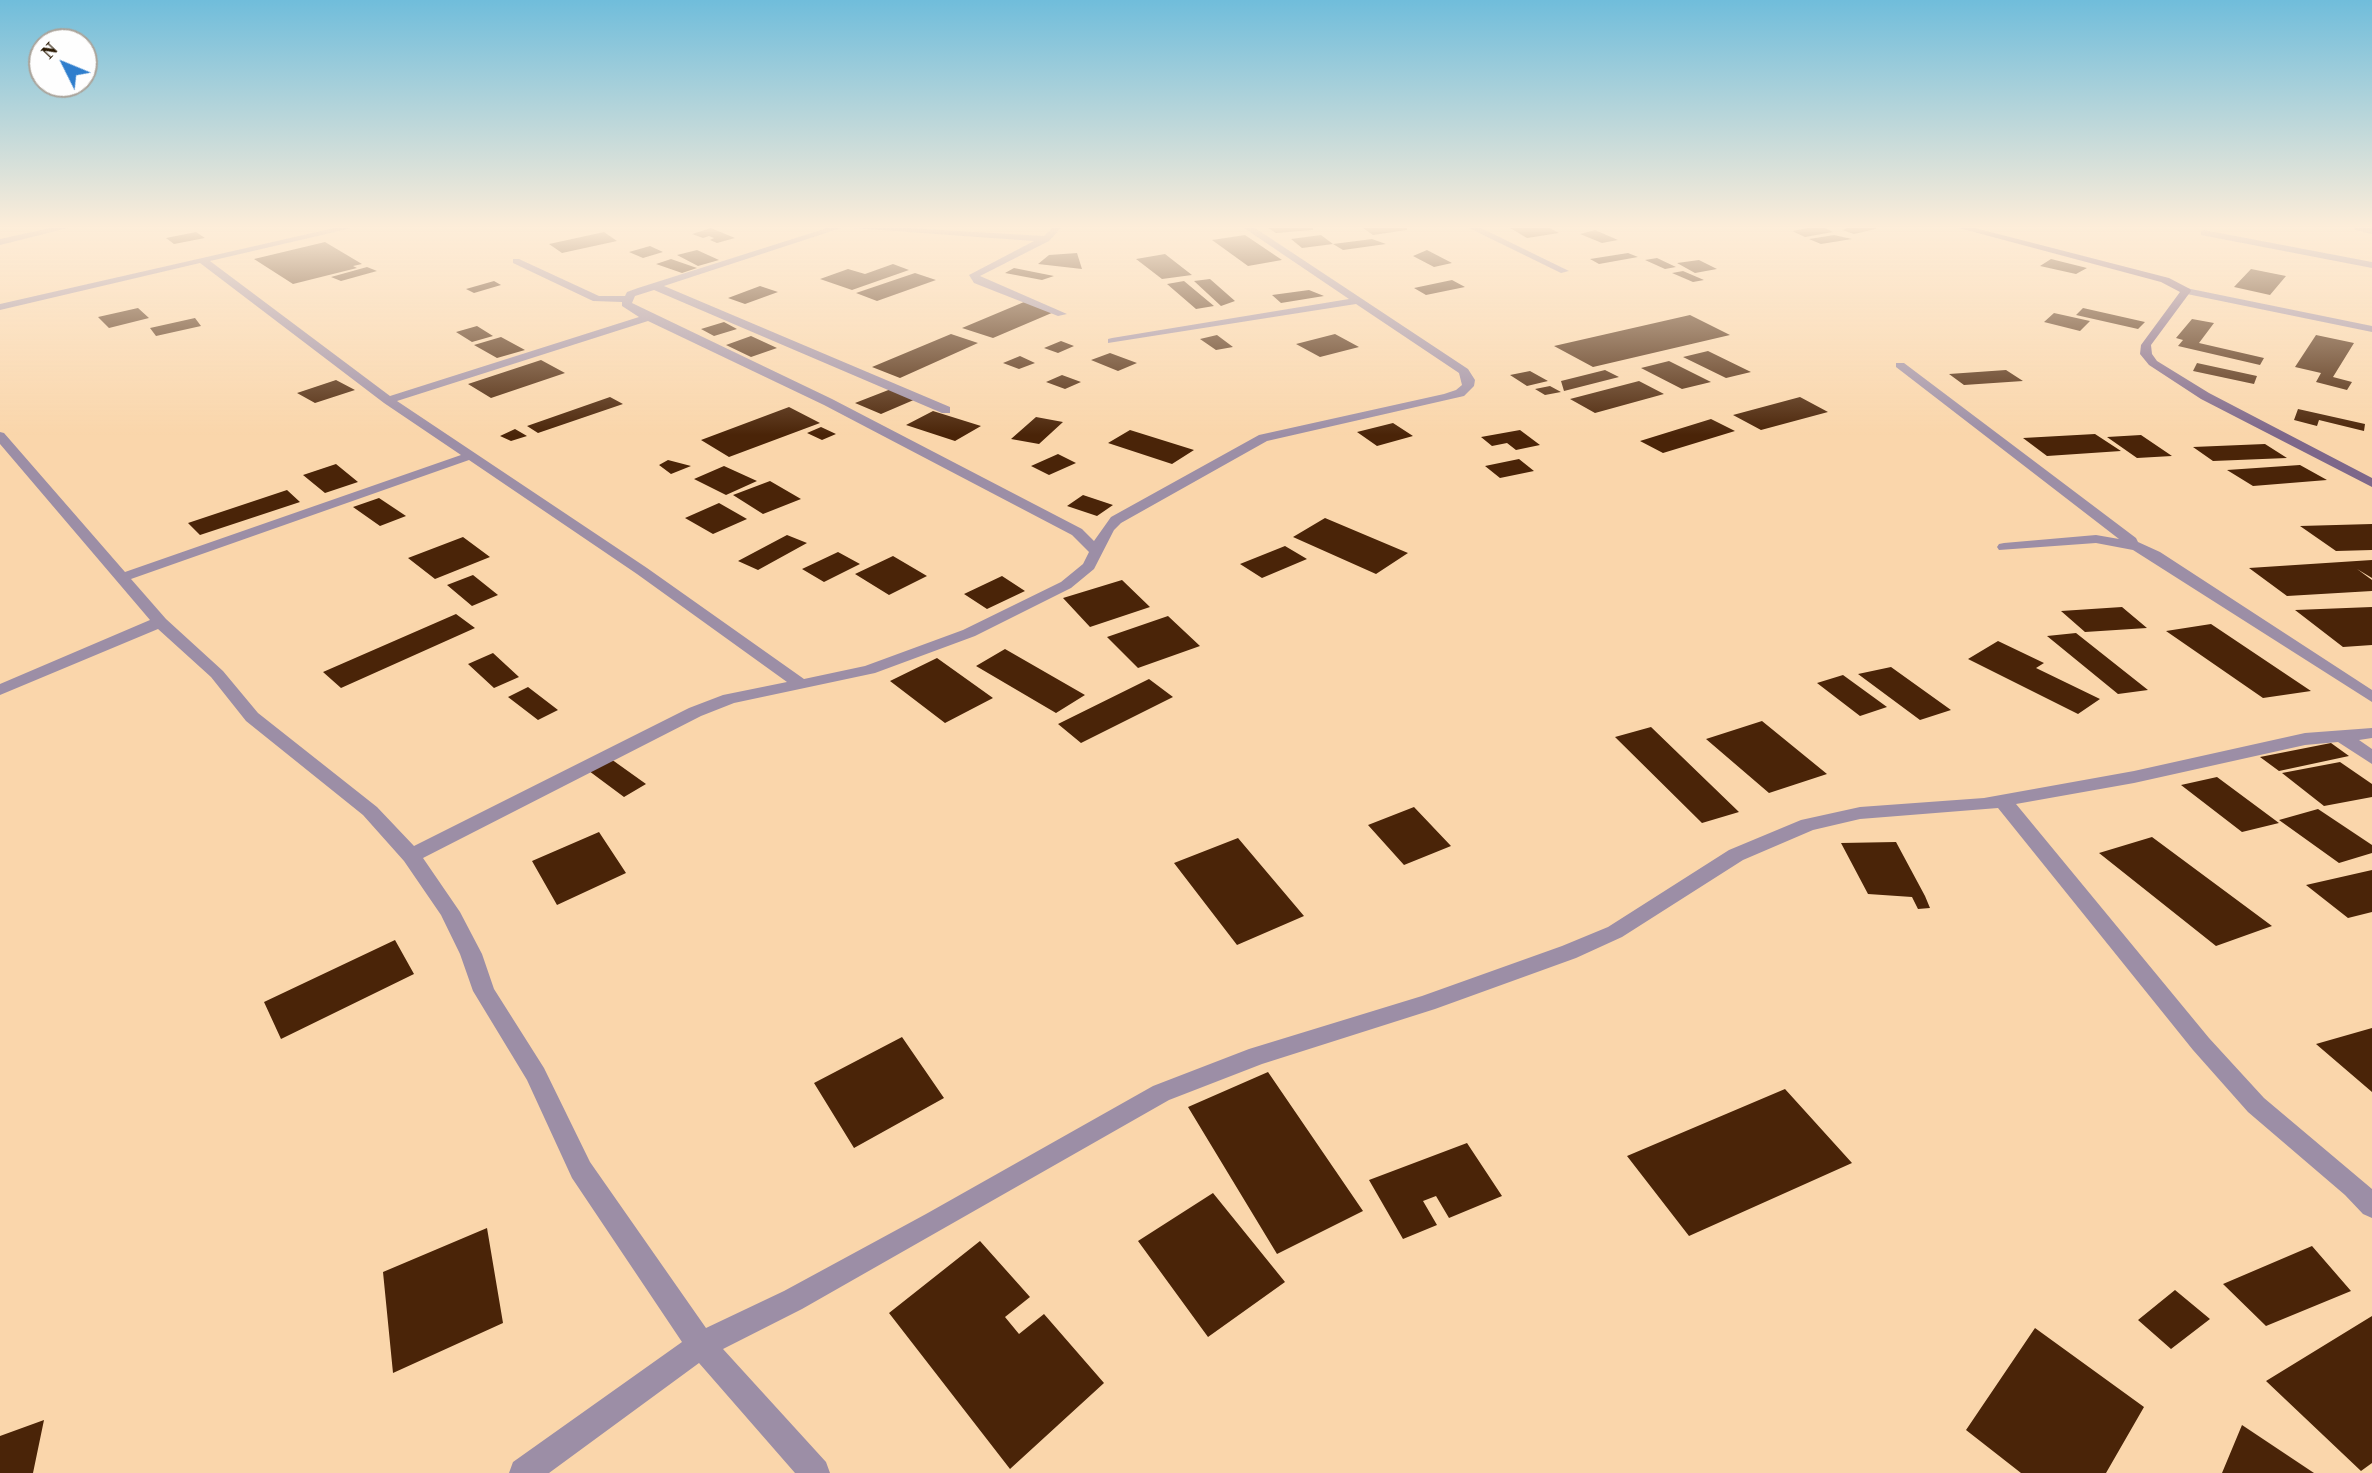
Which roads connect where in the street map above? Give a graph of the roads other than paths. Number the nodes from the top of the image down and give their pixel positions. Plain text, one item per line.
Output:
1 (44, 297) edge
2 (251, 297) edge
3 (592, 297) edge
4 (628, 297) edge
5 (679, 297) edge
6 (1018, 297) edge
7 (1350, 297) edge
8 (2182, 297) edge
9 (2214, 297) edge
10 (626, 299) junction
11 (1356, 301) junction
12 (0, 307) edge
13 (1062, 314) dead end
14 (649, 317) junction
15 (2372, 329) edge
16 (1112, 341) dead end
17 (1900, 365) dead end
18 (388, 400) junction
19 (946, 410) dead end
20 (0, 436) edge
21 (469, 456) junction
22 (2372, 483) edge
23 (1108, 528) junction
24 (1077, 532) junction
25 (2137, 546) junction
26 (2004, 547) dead end
27 (1096, 551) junction
28 (121, 578) junction
29 (160, 622) junction
30 (802, 685) junction
31 (0, 690) edge
32 (2372, 697) edge
33 (2372, 733) edge
34 (2342, 735) junction
35 (2372, 758) edge
36 (2003, 801) junction
37 (411, 856) junction
38 (2372, 1206) edge
39 (701, 1345) junction
40 (524, 1473) edge
41 (815, 1473) edge

1 - 12 street
2 - 18 street
3 - 10 street
4 - 10 street
5 - 19 street
6 - 13 street
7 - 11 street
8 - 22 street
9 - 15 street
10 - 14 street
11 - 16 street
11 - 23 street
14 - 18 street
14 - 24 street
17 - 25 street
18 - 21 street
20 - 28 street
21 - 28 street
21 - 30 street
23 - 24 street
23 - 27 street
24 - 27 street
25 - 26 street
25 - 32 street
27 - 30 street
28 - 29 street
29 - 31 street
29 - 37 street
30 - 37 street
33 - 34 street
34 - 35 street
34 - 36 street
36 - 38 street
36 - 39 street
37 - 39 street
39 - 40 street
39 - 41 street

